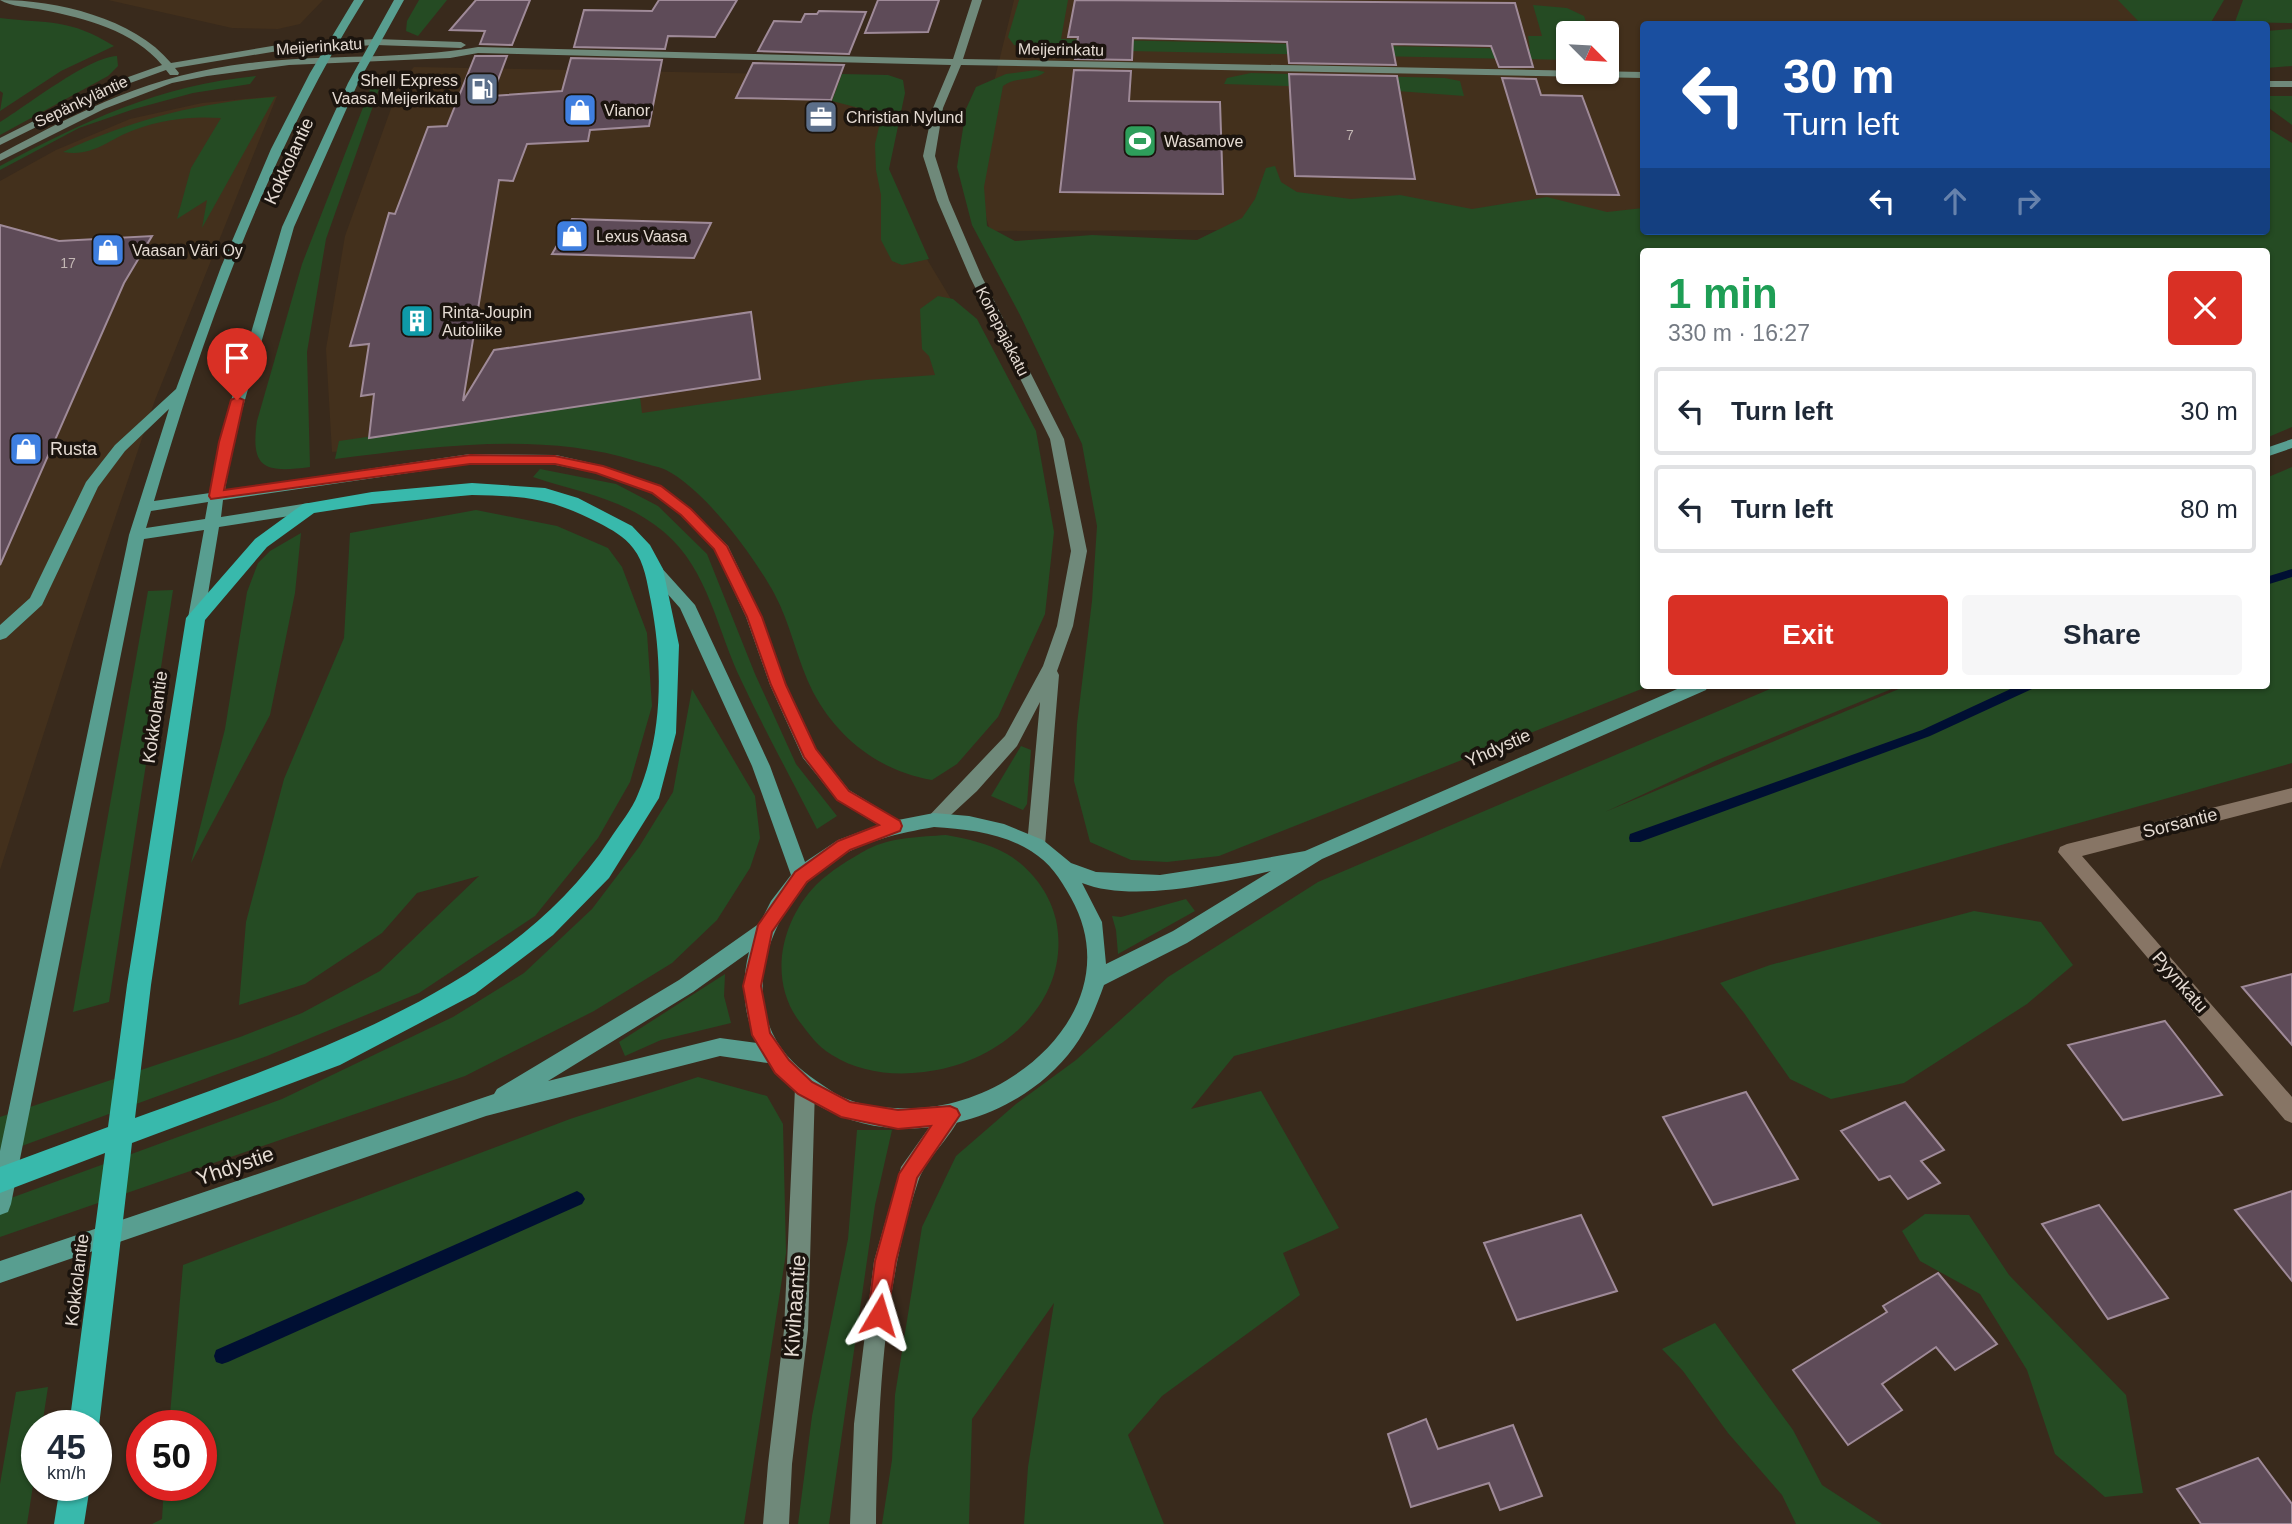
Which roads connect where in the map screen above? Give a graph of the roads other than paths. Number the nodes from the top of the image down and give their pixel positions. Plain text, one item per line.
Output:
1 (5, 0) edge
2 (359, 0) edge
3 (399, 0) edge
4 (976, 0) edge
5 (376, 42) junction
6 (332, 43) junction
7 (478, 50) junction
8 (367, 58) junction
9 (323, 61) junction
10 (957, 61) junction
11 (169, 66) junction
12 (1640, 75) edge
13 (177, 79) junction
14 (2270, 84) edge
15 (2292, 84) edge
16 (0, 142) edge
17 (0, 158) edge
18 (181, 389) junction
19 (2292, 443) edge
20 (2270, 451) edge
21 (216, 496) junction
22 (145, 507) junction
23 (309, 508) junction
24 (211, 524) junction
25 (137, 535) junction
26 (654, 569) junction
27 (195, 618) junction
28 (0, 634) edge
29 (1051, 666) junction
30 (1693, 689) edge
31 (2292, 795) edge
32 (933, 820) junction
33 (894, 826) junction
34 (1036, 845) junction
35 (2067, 852) joint
36 (1315, 854) junction
37 (1064, 868) junction
38 (801, 877) junction
39 (764, 930) junction
40 (1096, 979) junction
41 (772, 1054) junction
42 (805, 1088) junction
43 (486, 1106) junction
44 (2292, 1113) edge
45 (950, 1115) junction
46 (0, 1180) edge
47 (0, 1204) edge
48 (0, 1272) edge
49 (86, 1410) edge
50 (73, 1501) edge
51 (69, 1524) edge
52 (776, 1524) edge
53 (863, 1524) edge

1 - 11 street
2 - 6 main road
3 - 5 main road
4 - 10 street, Konepajakatu
5 - 6 street, Meijerinkatu
5 - 7 street, Meijerinkatu
5 - 8 main road, Kokkolantie
6 - 9 main road, Kokkolantie
6 - 11 street, Meijerinkatu
7 - 8 street, Meijerinkatu
7 - 10 street, Meijerinkatu
8 - 9 street, Meijerinkatu
8 - 21 main road, Kokkolantie
9 - 13 street, Meijerinkatu
9 - 18 main road, Kokkolantie
10 - 12 street, Meijerinkatu
10 - 29 street, Konepajakatu
11 - 13 street
11 - 16 street, Sepänkyläntie
13 - 17 street, Sepänkyläntie
14 - 15 street
18 - 22 main road, Kokkolantie
18 - 28 main road
19 - 20 main road
21 - 22 main road
21 - 24 main road, Kokkolantie
21 - 33 main road
22 - 25 main road, Kokkolantie
23 - 24 main road
23 - 26 highway
23 - 27 highway
24 - 25 main road
24 - 27 main road, Kokkolantie
25 - 47 main road, Kokkolantie
26 - 38 main road
26 - 46 highway
27 - 49 highway, Kokkolantie
29 - 32 street, Konepajakatu
29 - 34 street, Konepajakatu
30 - 36 main road, Yhdystie
31 - 35 street, Sorsantie
32 - 33 main road
32 - 34 main road
33 - 38 main road
34 - 37 main road
35 - 44 street, Pyynkatu
36 - 37 main road, Yhdystie
36 - 40 main road, Yhdystie
37 - 40 main road
38 - 39 main road
39 - 41 main road
39 - 43 main road, Yhdystie
40 - 45 main road
41 - 42 main road
41 - 43 main road, Yhdystie
42 - 45 main road
42 - 52 street, Kivihaantie
43 - 48 main road, Yhdystie
45 - 53 street
50 - 51 highway

